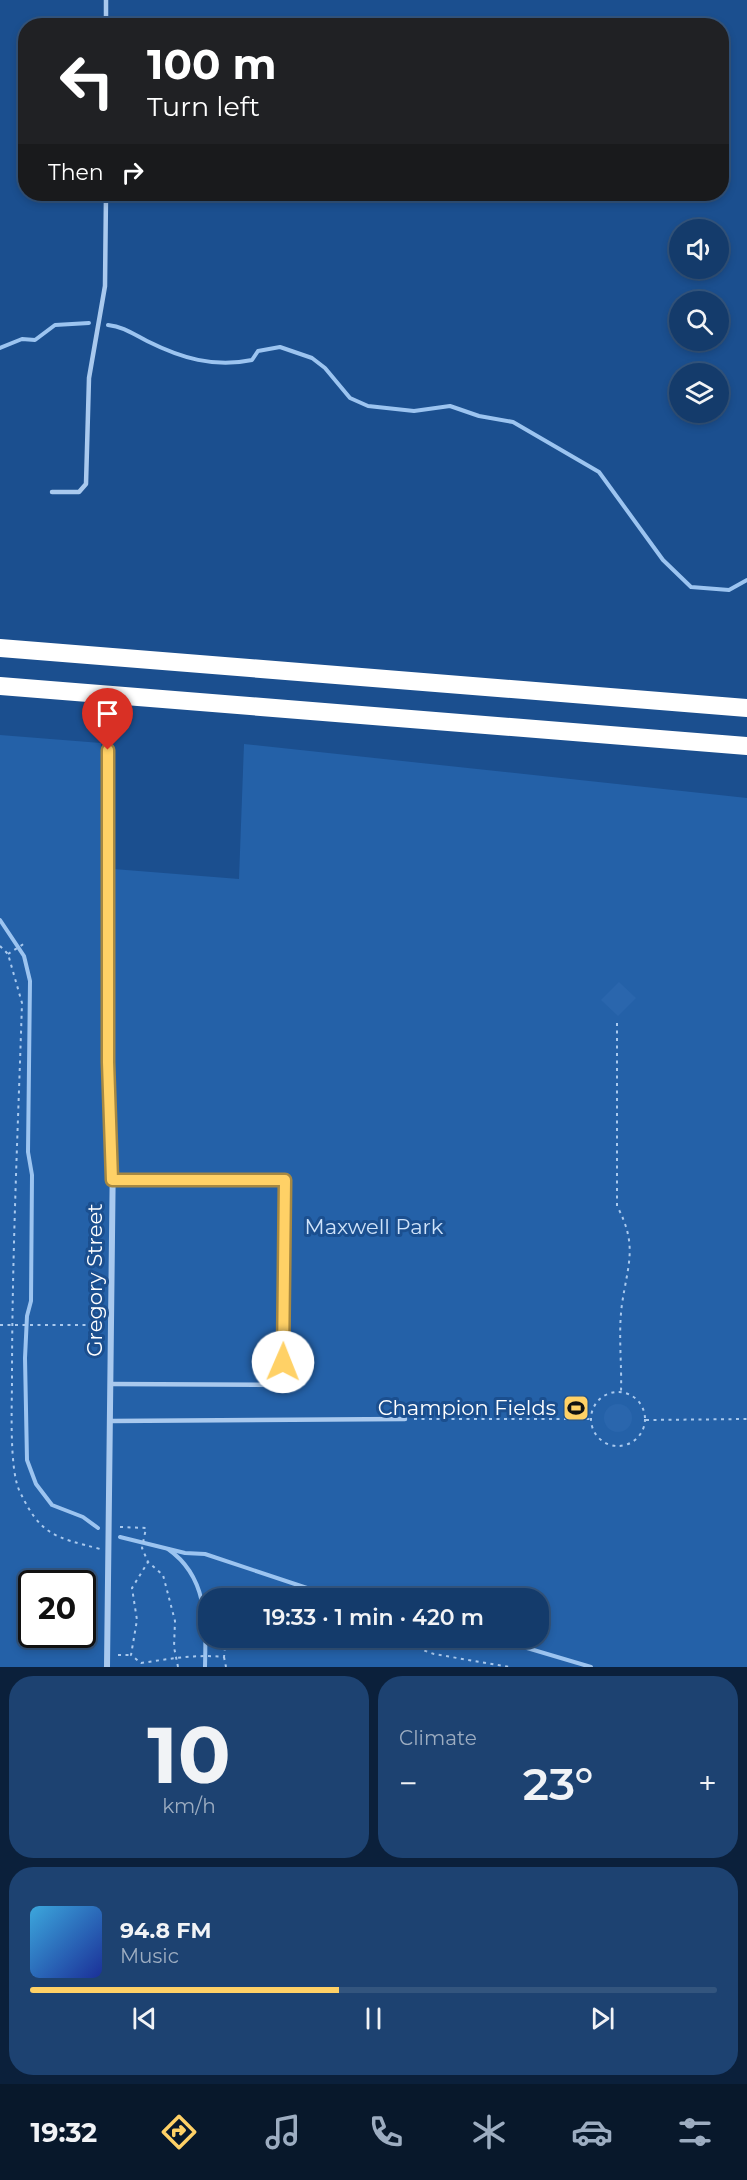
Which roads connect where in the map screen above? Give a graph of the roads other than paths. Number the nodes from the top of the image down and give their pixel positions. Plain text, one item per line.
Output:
1 (106, 0) edge
2 (106, 18) edge
3 (106, 201) edge
4 (52, 492) dead end
5 (0, 648) edge
6 (0, 686) edge
7 (747, 708) edge
8 (747, 746) edge
9 (108, 750) dead end
10 (113, 1151) joint
11 (112, 1180) junction
12 (111, 1384) junction
13 (405, 1419) road end
14 (111, 1421) junction
15 (107, 1667) edge

1 - 2 lane
3 - 4 lane
5 - 7 highway
6 - 8 highway
9 - 10 lane, Gregory Street
10 - 11 street, Gregory Street
11 - 12 street, Gregory Street
11 - 12 lane
12 - 14 street, Gregory Street
13 - 14 lane
14 - 15 street, Gregory Street

